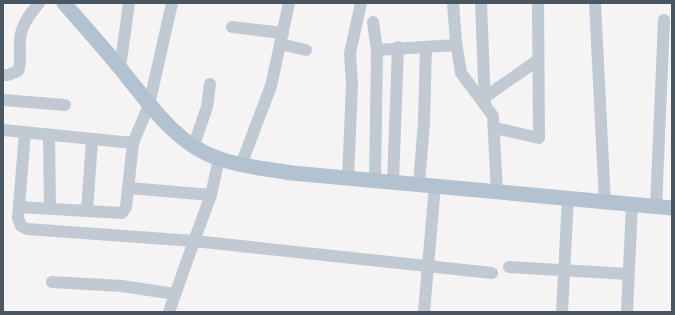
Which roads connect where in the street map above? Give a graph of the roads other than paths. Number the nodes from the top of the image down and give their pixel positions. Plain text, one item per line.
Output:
1 (39, 3) edge
2 (64, 3) edge
3 (129, 3) edge
4 (172, 3) edge
5 (289, 3) edge
6 (361, 3) edge
7 (453, 3) edge
8 (481, 3) edge
9 (538, 3) edge
10 (596, 3) edge
11 (664, 20) dead end
12 (374, 22) dead end
13 (232, 27) dead end
14 (281, 39) junction
15 (456, 45) junction
16 (398, 47) junction
17 (426, 47) junction
18 (306, 50) dead end
19 (377, 50) junction
20 (538, 60) junction
21 (120, 68) junction
22 (3, 75) edge
23 (210, 84) dead end
24 (3, 100) edge
25 (485, 101) junction
26 (65, 105) dead end
27 (149, 105) junction
28 (495, 128) junction
29 (3, 130) edge
30 (25, 132) junction
31 (49, 135) junction
32 (92, 140) junction
33 (133, 143) junction
34 (194, 145) junction
35 (219, 159) junction
36 (241, 165) junction
37 (348, 178) junction
38 (375, 181) junction
39 (393, 182) junction
40 (418, 184) junction
41 (435, 185) junction
42 (129, 188) junction
43 (497, 192) junction
44 (211, 196) junction
45 (568, 198) junction
46 (605, 203) junction
47 (632, 204) junction
48 (656, 206) junction
49 (19, 207) junction
50 (50, 208) junction
51 (672, 208) edge
52 (87, 211) junction
53 (194, 241) junction
54 (429, 267) junction
55 (509, 268) dead end
56 (564, 271) junction
57 (492, 273) dead end
58 (628, 274) junction
59 (52, 282) dead end
60 (175, 294) junction
61 (169, 312) edge
62 (424, 312) edge
63 (562, 312) edge
64 (627, 312) edge

1 - 22 street
2 - 21 main road
3 - 21 street
4 - 27 street
5 - 14 street
6 - 37 street
7 - 15 street
8 - 25 street
9 - 20 street
10 - 46 street
11 - 48 street
12 - 19 street
13 - 14 street
14 - 18 street
14 - 36 street
15 - 17 street
15 - 25 street
16 - 17 street
16 - 19 street
16 - 39 street
17 - 40 street
19 - 38 street
20 - 25 street
20 - 28 street
21 - 27 main road
23 - 34 street
24 - 26 street
25 - 28 street
27 - 33 street
27 - 34 main road
28 - 43 street
29 - 30 street
30 - 31 street
30 - 49 street
31 - 32 street
31 - 50 street
32 - 33 street
32 - 52 street
33 - 42 street
34 - 35 main road
35 - 36 main road
35 - 44 street
36 - 37 main road
37 - 38 main road
38 - 39 main road
39 - 40 main road
40 - 41 main road
41 - 43 main road
41 - 54 street
42 - 44 street
42 - 52 street
43 - 45 main road
44 - 53 street
45 - 46 main road
45 - 56 street
46 - 47 main road
47 - 48 main road
47 - 58 street
48 - 51 main road
49 - 50 street
49 - 53 street
50 - 52 street
53 - 54 street
53 - 60 street
54 - 57 street
54 - 62 street
55 - 56 street
56 - 58 street
56 - 63 street
58 - 64 street
59 - 60 street
60 - 61 street

